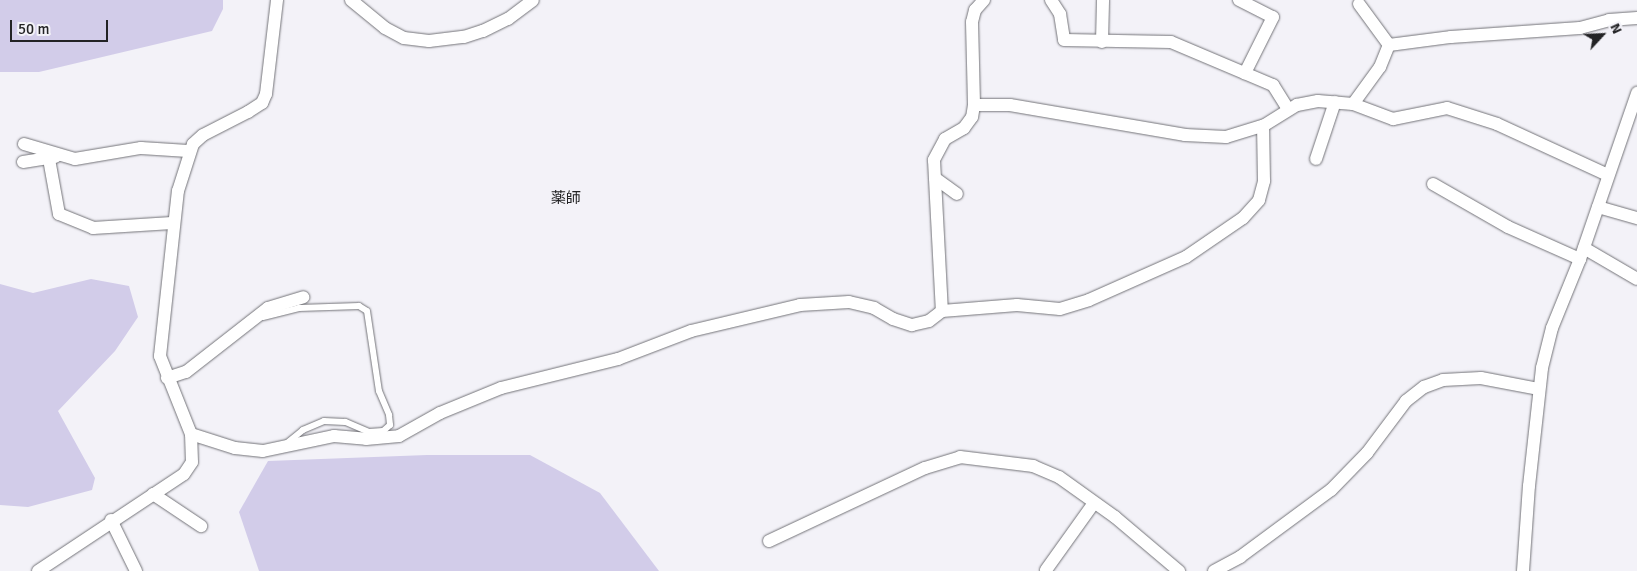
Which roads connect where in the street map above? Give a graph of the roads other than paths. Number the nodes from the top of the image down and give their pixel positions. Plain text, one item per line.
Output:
1 (277, 0) edge
2 (352, 0) edge
3 (533, 0) edge
4 (984, 0) edge
5 (1051, 0) edge
6 (1103, 0) edge
7 (1239, 0) edge
8 (1360, 4) dead end
9 (1637, 18) edge
10 (1102, 42) junction
11 (1389, 45) junction
12 (1245, 73) junction
13 (1637, 93) edge
14 (1335, 102) junction
15 (1353, 104) junction
16 (974, 105) junction
17 (1288, 109) junction
18 (1263, 126) junction
19 (24, 144) dead end
20 (188, 151) junction
21 (54, 158) junction
22 (1316, 159) dead end
23 (23, 162) dead end
24 (1608, 175) junction
25 (935, 178) junction
26 (1433, 184) dead end
27 (957, 194) dead end
28 (1598, 207) junction
29 (1637, 218) edge
30 (172, 223) junction
31 (1582, 254) junction
32 (1637, 279) edge
33 (303, 297) dead end
34 (942, 311) junction
35 (254, 319) junction
36 (167, 378) junction
37 (1538, 389) junction
38 (191, 434) junction
39 (284, 446) junction
40 (153, 494) junction
41 (1094, 503) junction
42 (111, 520) junction
43 (201, 526) dead end
44 (769, 541) dead end
45 (1046, 570) dead end
46 (38, 571) edge
47 (136, 571) edge
48 (1179, 571) edge
49 (1214, 571) edge
50 (1523, 571) edge

1 - 20 street
2 - 3 street
4 - 16 street
5 - 10 street
6 - 10 street
7 - 12 street
8 - 11 street
9 - 11 street
10 - 12 street
11 - 15 street
12 - 17 street
13 - 24 street
14 - 15 street
14 - 17 street
14 - 22 street
15 - 24 street
16 - 18 street
16 - 25 street
17 - 18 street
18 - 34 street
19 - 21 street
20 - 21 street
20 - 30 street
21 - 23 street
21 - 30 street
24 - 28 street
25 - 27 street
25 - 34 street
26 - 31 street
28 - 29 street
28 - 31 street
30 - 36 street
31 - 32 street
31 - 37 street
33 - 35 street
34 - 39 street
35 - 36 street
35 - 39 lane
36 - 38 street
37 - 49 street
37 - 50 street
38 - 39 street
38 - 40 street
40 - 42 street
40 - 43 street
41 - 44 street
41 - 45 street
41 - 48 street
42 - 46 street
42 - 47 street

